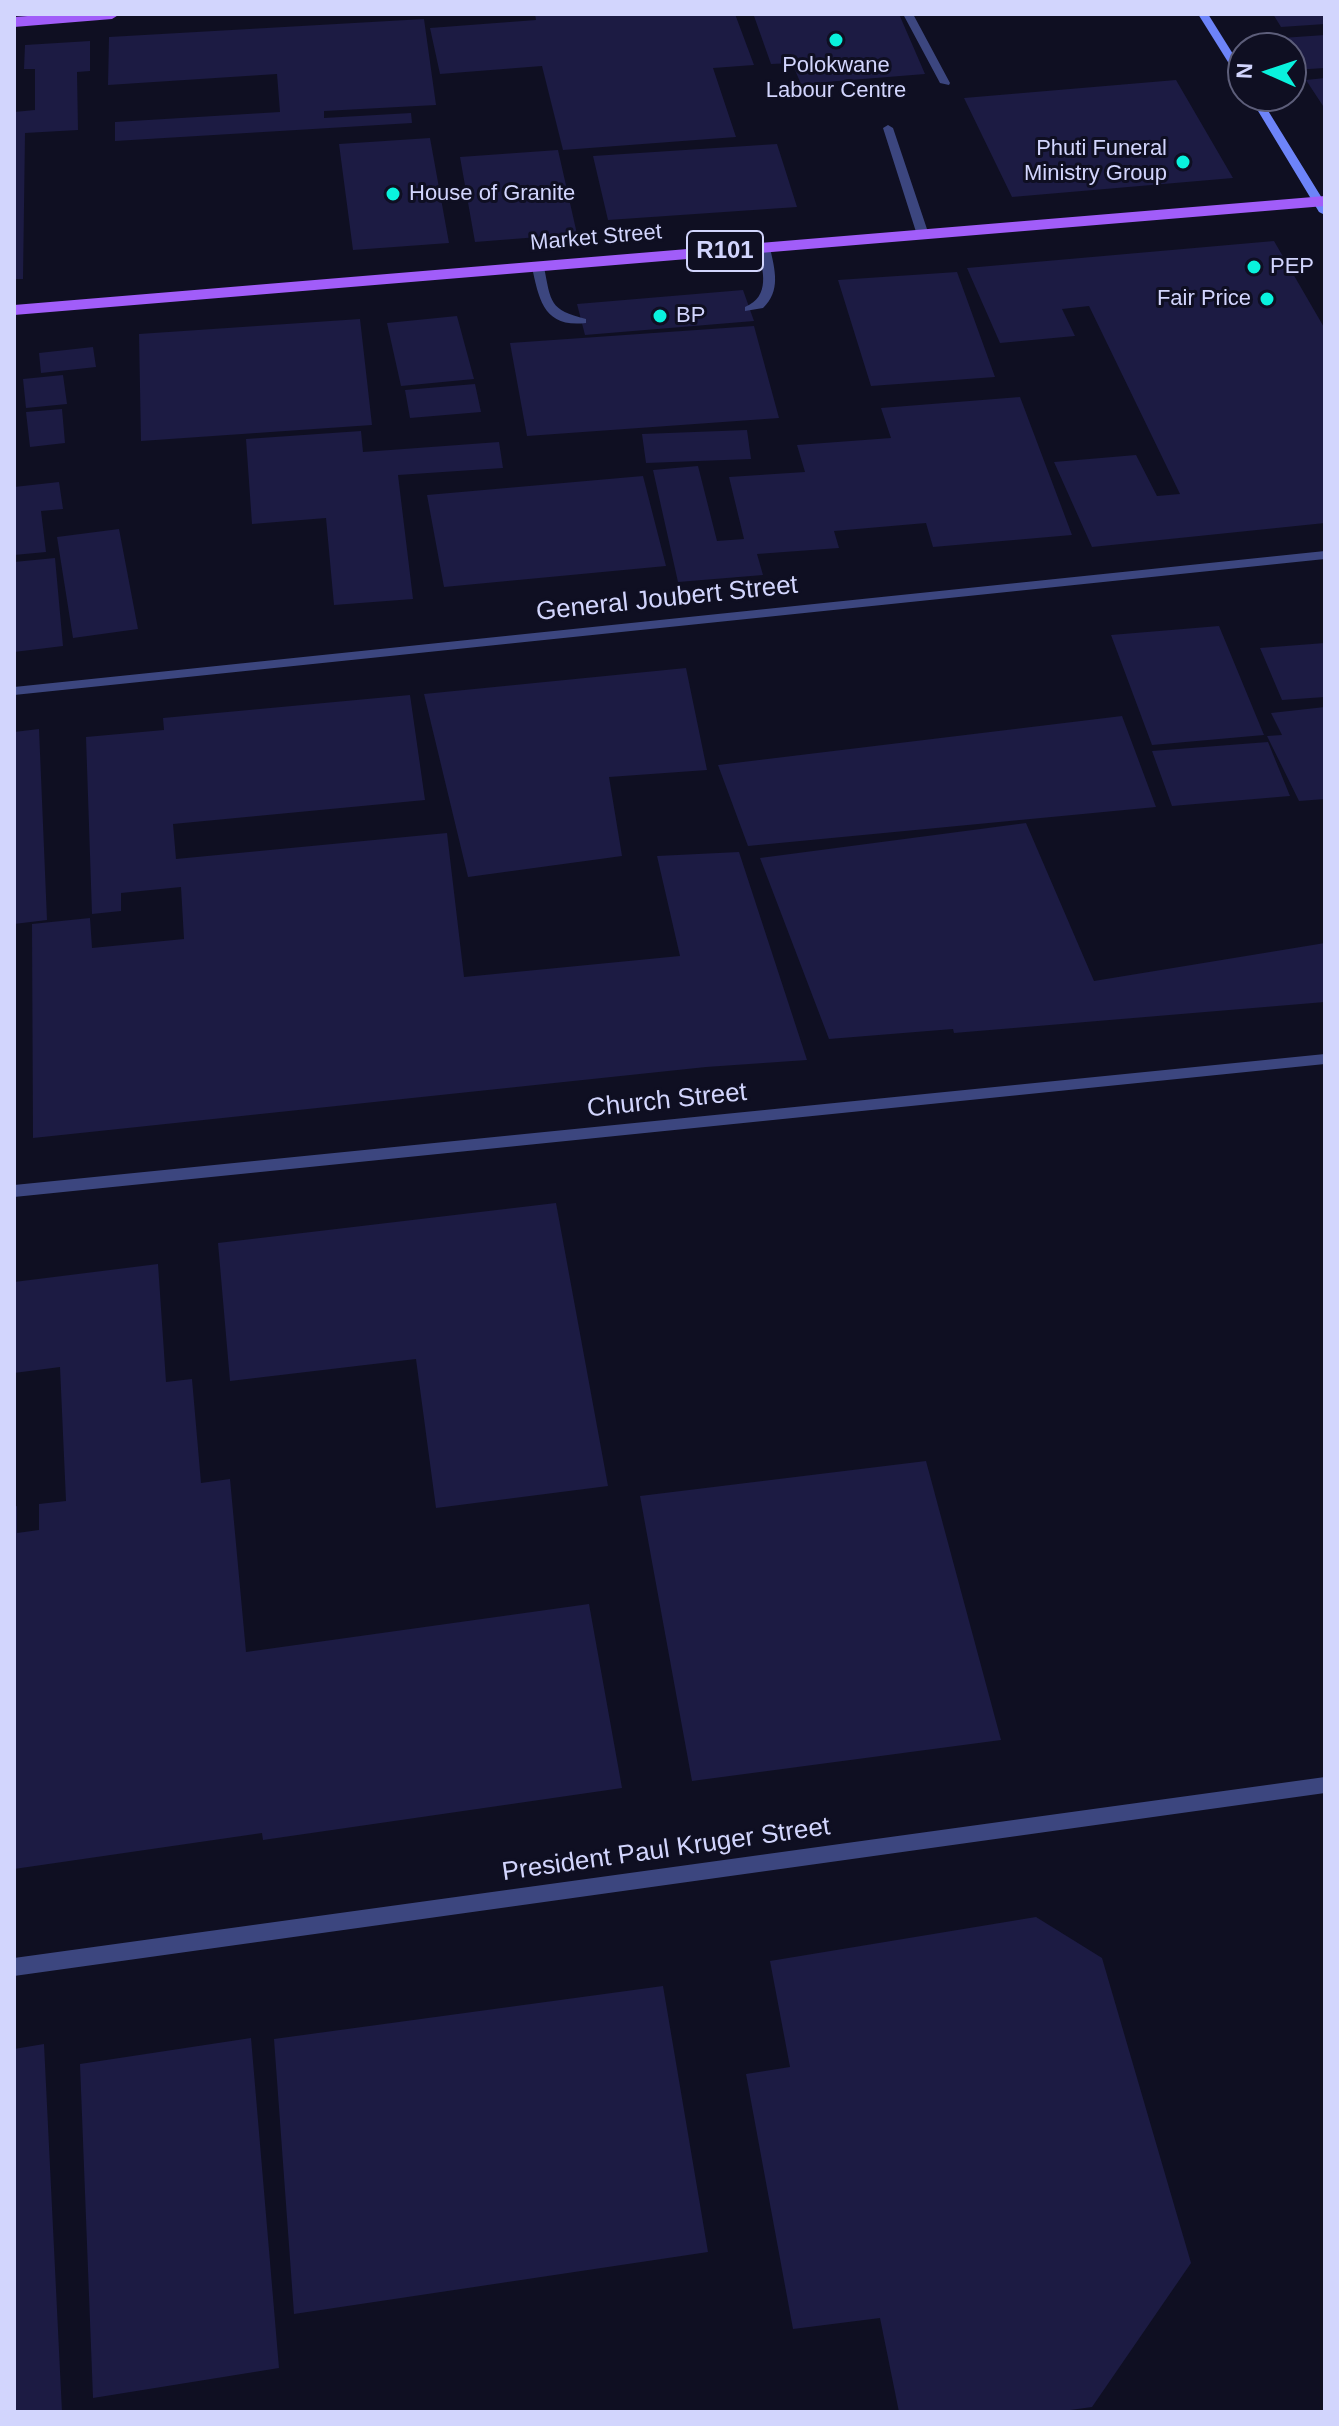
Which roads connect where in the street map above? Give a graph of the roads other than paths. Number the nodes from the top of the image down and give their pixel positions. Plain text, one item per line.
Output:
1 (112, 14) edge
2 (908, 14) edge
3 (1203, 14) edge
4 (34, 17) edge
5 (14, 22) edge
6 (1227, 52) edge
7 (945, 83) dead end
8 (1264, 112) edge
9 (888, 128) dead end
10 (1323, 205) edge
11 (923, 235) junction
12 (764, 248) junction
13 (538, 267) junction
14 (749, 309) dead end
15 (14, 310) edge
16 (582, 321) dead end
17 (1325, 555) edge
18 (14, 691) edge
19 (1325, 1059) edge
20 (14, 1191) edge
21 (1325, 1785) edge
22 (14, 1967) edge

1 - 4 main road
2 - 7 street
3 - 6 main road
4 - 5 main road
8 - 10 main road
9 - 11 street
10 - 11 main road, Market Street / R101
11 - 12 main road, Market Street / R101
12 - 13 main road, Market Street / R101
12 - 14 street
13 - 15 main road, Market Street / R101
13 - 16 street
17 - 18 street, General Joubert Street
19 - 20 street, Church Street
21 - 22 street, President Paul Kruger Street

